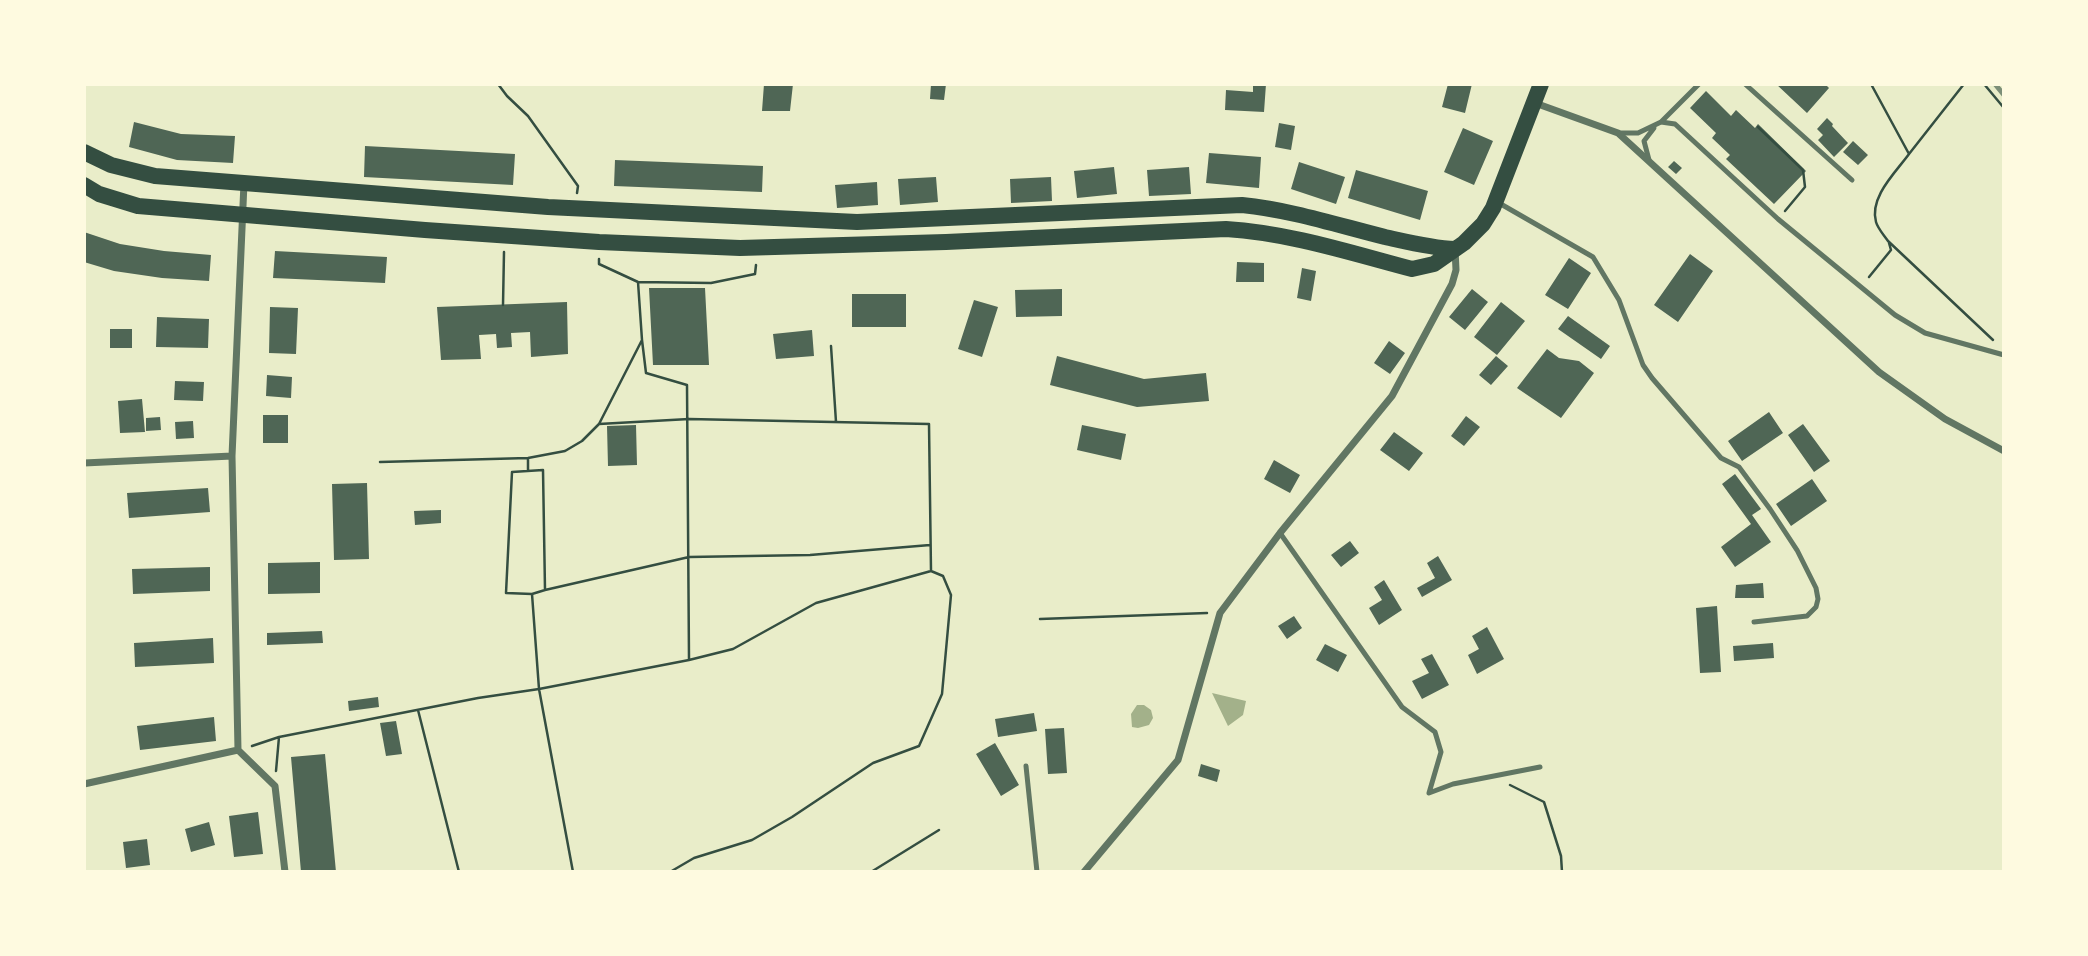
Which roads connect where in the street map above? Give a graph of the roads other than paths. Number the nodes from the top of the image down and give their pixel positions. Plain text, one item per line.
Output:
1 (1541, 84) edge
2 (1699, 84) edge
3 (1745, 84) edge
4 (1534, 103) junction
5 (1659, 124) junction
6 (1618, 133) junction
7 (84, 152) edge
8 (1649, 162) junction
9 (1852, 180) dead end
10 (244, 183) junction
11 (84, 185) edge
12 (1496, 201) junction
13 (242, 215) junction
14 (1455, 249) junction
15 (2004, 355) edge
16 (2004, 451) edge
17 (232, 456) junction
18 (84, 463) edge
19 (1280, 533) junction
20 (1754, 622) dead end
21 (238, 750) junction
22 (1026, 766) dead end
23 (1540, 767) dead end
24 (84, 784) edge
25 (285, 872) edge
26 (1037, 872) edge
27 (1084, 872) edge

1 - 4 main road
2 - 5 lane
3 - 9 lane
4 - 6 street
4 - 12 main road
5 - 6 lane
5 - 8 lane
5 - 15 lane
6 - 8 street
7 - 10 main road
8 - 16 street
10 - 13 street
10 - 14 main road
11 - 13 main road
12 - 14 main road
12 - 20 lane
13 - 14 main road
13 - 17 street
14 - 19 street
17 - 18 street
17 - 21 street
19 - 23 lane
19 - 27 street
21 - 24 street
21 - 25 street
22 - 26 lane

